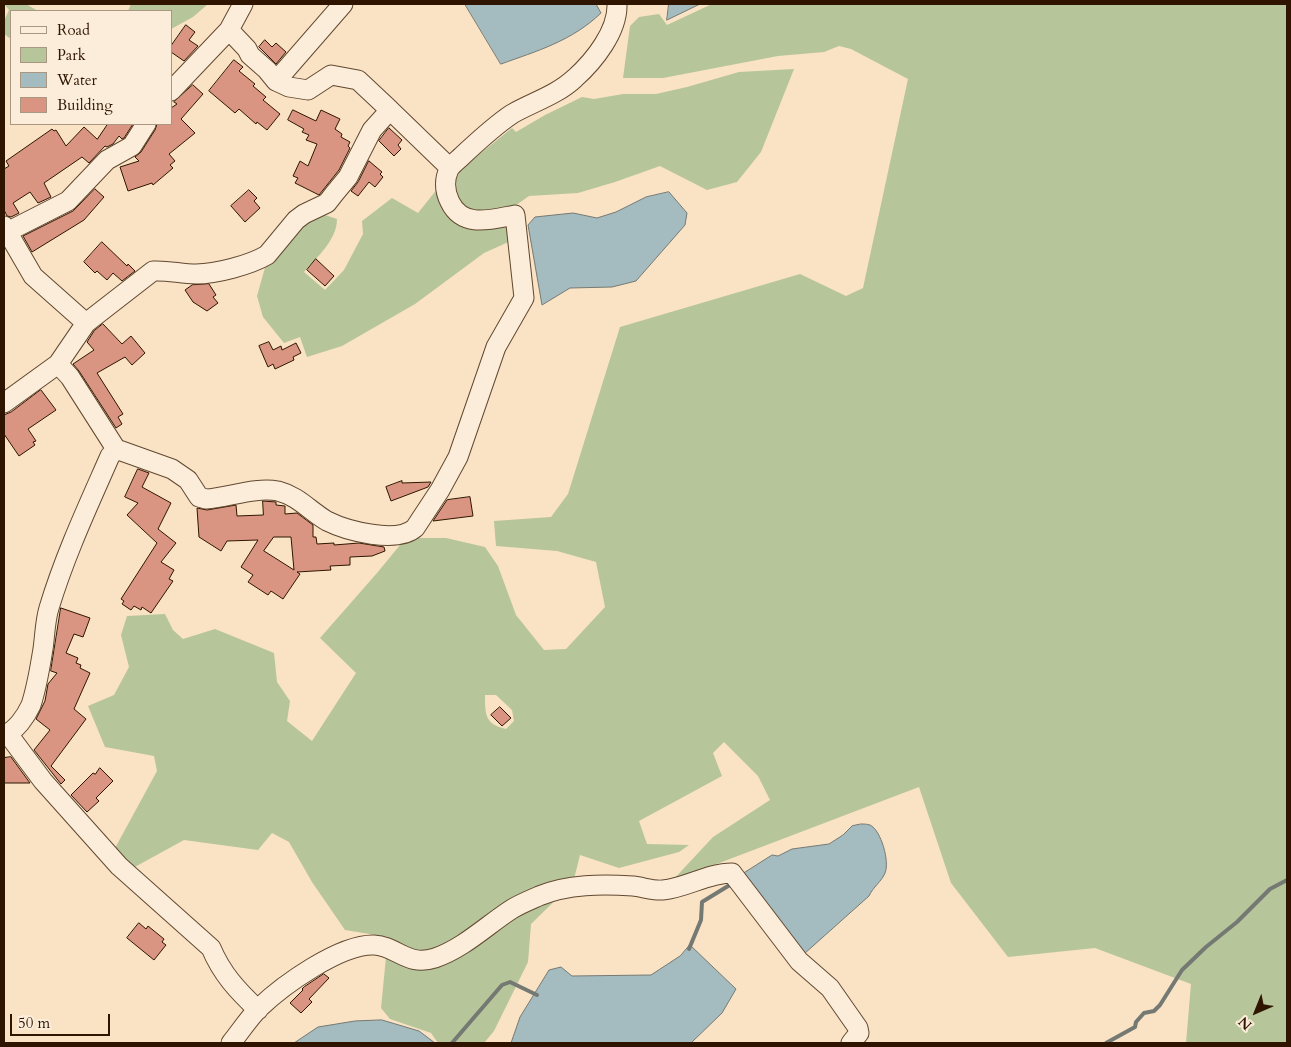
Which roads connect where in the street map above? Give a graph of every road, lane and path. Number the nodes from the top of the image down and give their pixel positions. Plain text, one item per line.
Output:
1 (243, 4) edge
2 (343, 4) edge
3 (617, 4) edge
4 (229, 30) junction
5 (276, 81) junction
6 (172, 90) edge
7 (390, 110) junction
8 (145, 125) edge
9 (450, 168) junction
10 (6, 229) edge
11 (88, 321) junction
12 (58, 364) junction
13 (4, 403) edge
14 (116, 449) junction
15 (6, 735) edge
16 (258, 1010) junction
17 (231, 1043) edge
18 (851, 1043) edge

1 - 4 street
2 - 5 street
3 - 9 street
4 - 5 street
4 - 6 street
5 - 7 street
7 - 9 street
7 - 11 street
8 - 10 street
9 - 14 street
10 - 11 street
11 - 12 street
12 - 13 street
12 - 14 street
14 - 15 street
15 - 16 street
16 - 17 street
16 - 18 street

